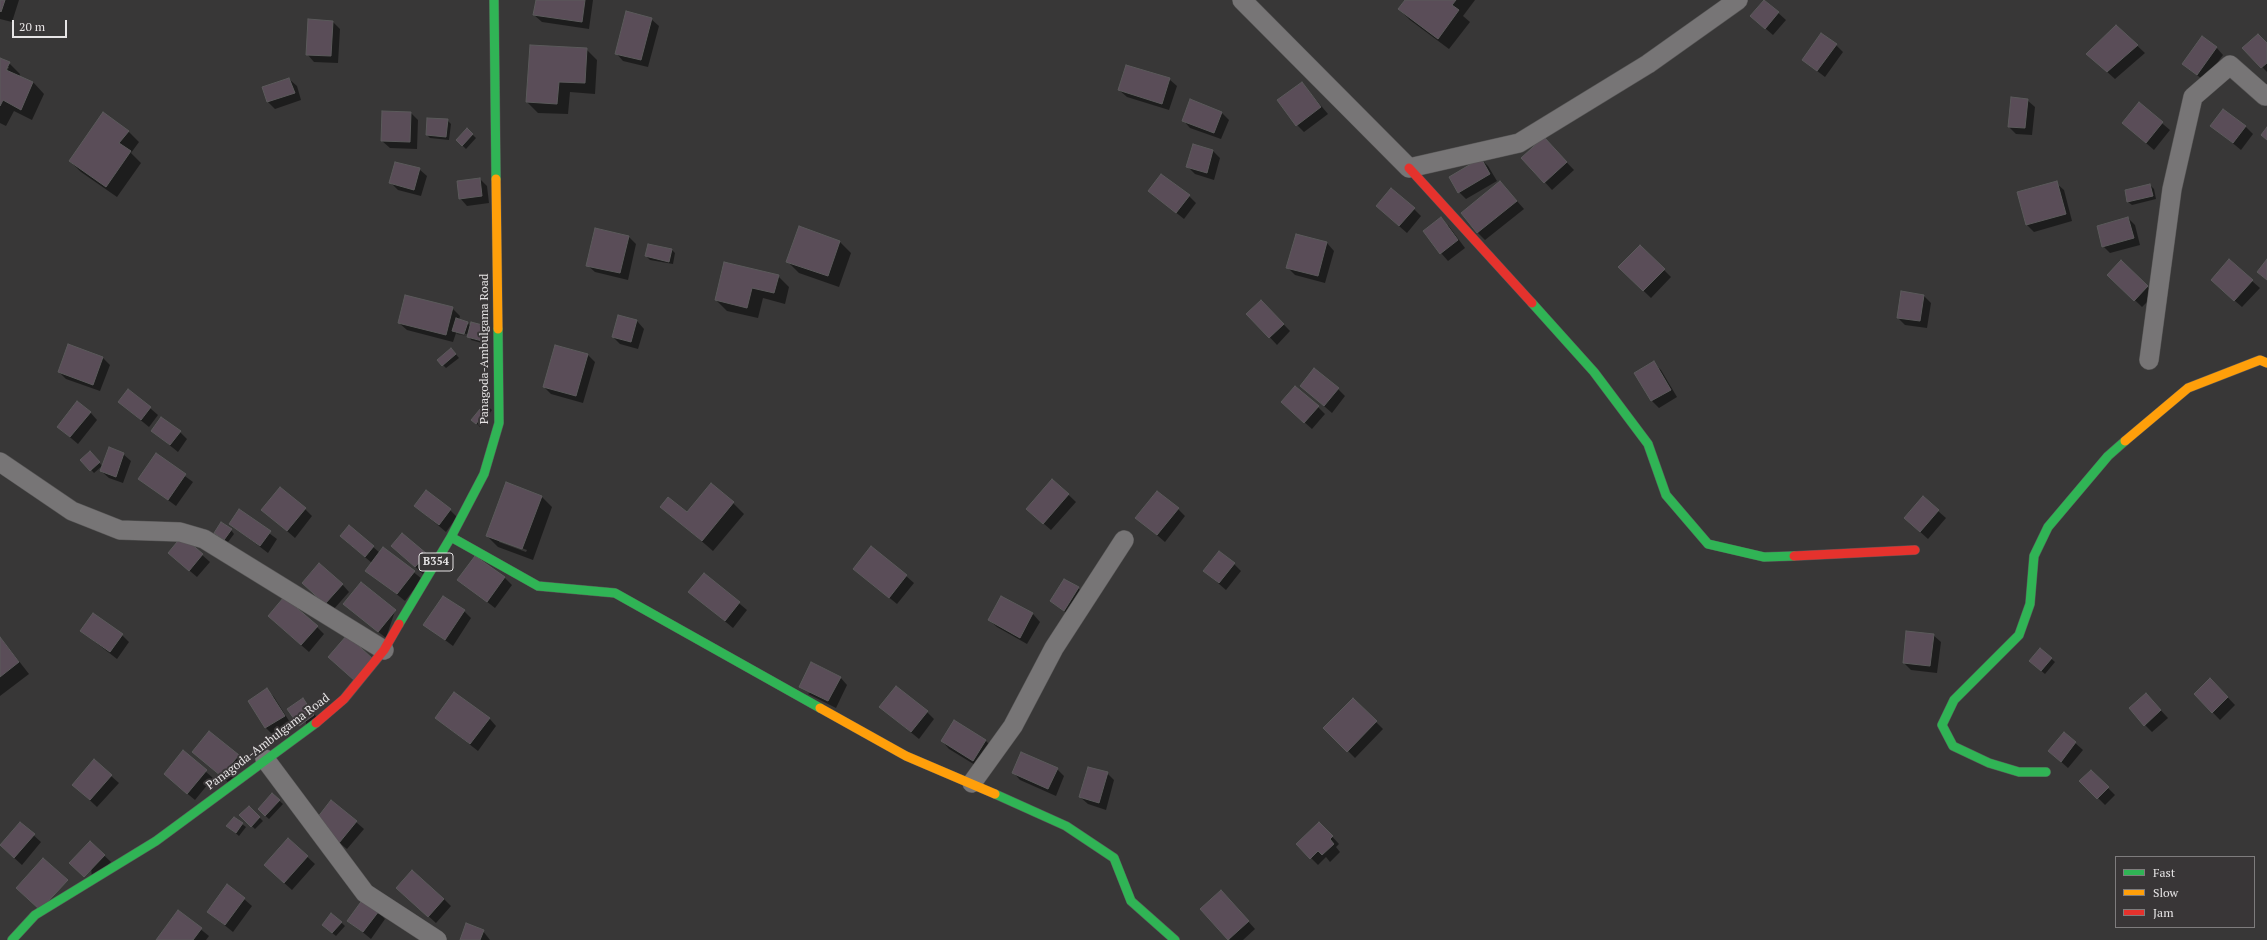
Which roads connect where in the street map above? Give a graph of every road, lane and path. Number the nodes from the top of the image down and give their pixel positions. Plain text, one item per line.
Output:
1 (494, 0) edge
2 (1242, 0) edge
3 (1738, 0) edge
4 (2267, 94) edge
5 (1409, 168) junction
6 (2150, 360) dead end
7 (2267, 362) edge
8 (0, 462) edge
9 (451, 537) junction
10 (1124, 540) dead end
11 (1915, 550) dead end
12 (384, 650) junction
13 (265, 759) junction
14 (2046, 772) dead end
15 (972, 782) junction
16 (12, 940) edge
17 (437, 940) edge
18 (1175, 940) edge

1 - 9 street, Panagoda-Ambulgama Road / B354
2 - 5 street
3 - 5 street
4 - 6 street
5 - 11 street
7 - 14 street
8 - 12 street
9 - 12 street, Panagoda-Ambulgama Road / B354
9 - 15 street
10 - 15 street
12 - 13 street, Panagoda-Ambulgama Road / B354
13 - 16 street, Panagoda-Ambulgama Road / B354
13 - 17 street
15 - 18 street

